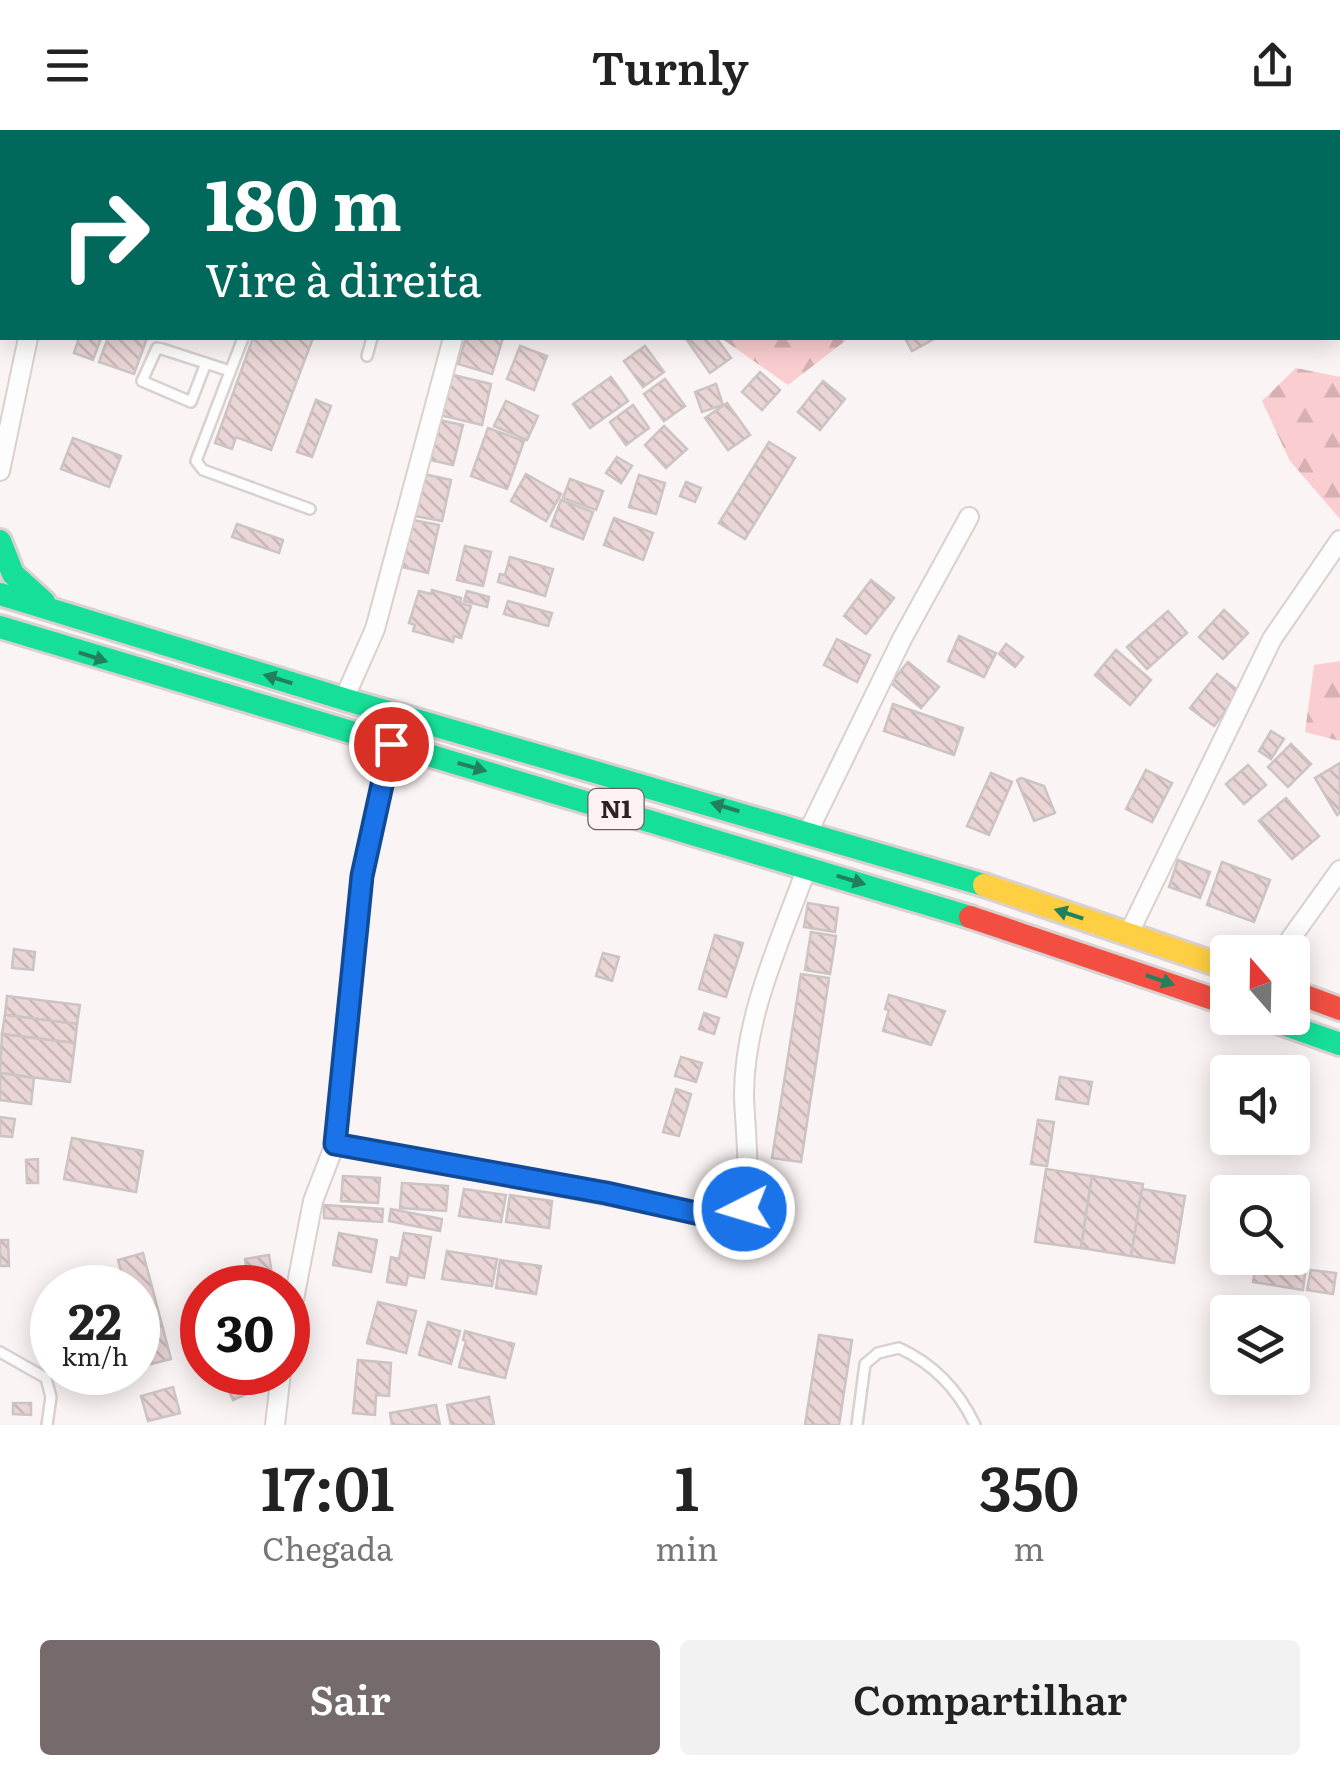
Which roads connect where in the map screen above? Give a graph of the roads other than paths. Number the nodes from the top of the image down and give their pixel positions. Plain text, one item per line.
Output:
1 (28, 340) edge
2 (241, 340) edge
3 (371, 340) edge
4 (451, 340) edge
5 (367, 356) dead end
6 (206, 363) junction
7 (230, 371) junction
8 (0, 471) edge
9 (310, 509) dead end
10 (969, 518) dead end
11 (1340, 540) edge
12 (0, 542) edge
13 (0, 594) edge
14 (57, 611) junction
15 (0, 627) edge
16 (48, 642) junction
17 (0, 647) edge
18 (344, 699) junction
19 (391, 744) junction
20 (808, 832) junction
21 (807, 866) junction
22 (1340, 870) edge
23 (1129, 933) junction
24 (1293, 935) edge
25 (1210, 962) edge
26 (1210, 998) edge
27 (1310, 998) edge
28 (1340, 1009) edge
29 (1310, 1033) edge
30 (1340, 1044) edge
31 (335, 1144) junction
32 (301, 1265) edge
33 (0, 1352) edge
34 (279, 1395) edge
35 (46, 1425) edge
36 (275, 1425) edge
37 (857, 1425) edge
38 (975, 1425) edge

1 - 8 street
2 - 7 lane
3 - 5 lane
4 - 18 street
6 - 6 lane
6 - 7 lane
7 - 9 lane
10 - 20 street
11 - 23 street
12 - 14 main road
13 - 14 main road, N1
18 -> 14 main road, N1
15 - 16 main road, N1
16 - 17 main road
16 -> 19 main road, N1
20 -> 18 main road, N1
19 -> 21 main road, N1
19 - 31 street
23 -> 20 main road, N1
21 -> 26 main road, N1
21 - 31 street
22 - 24 street
23 - 25 main road, N1
27 - 28 main road
29 - 30 main road
31 - 32 street
33 - 35 lane
34 - 36 street
37 - 38 lane

